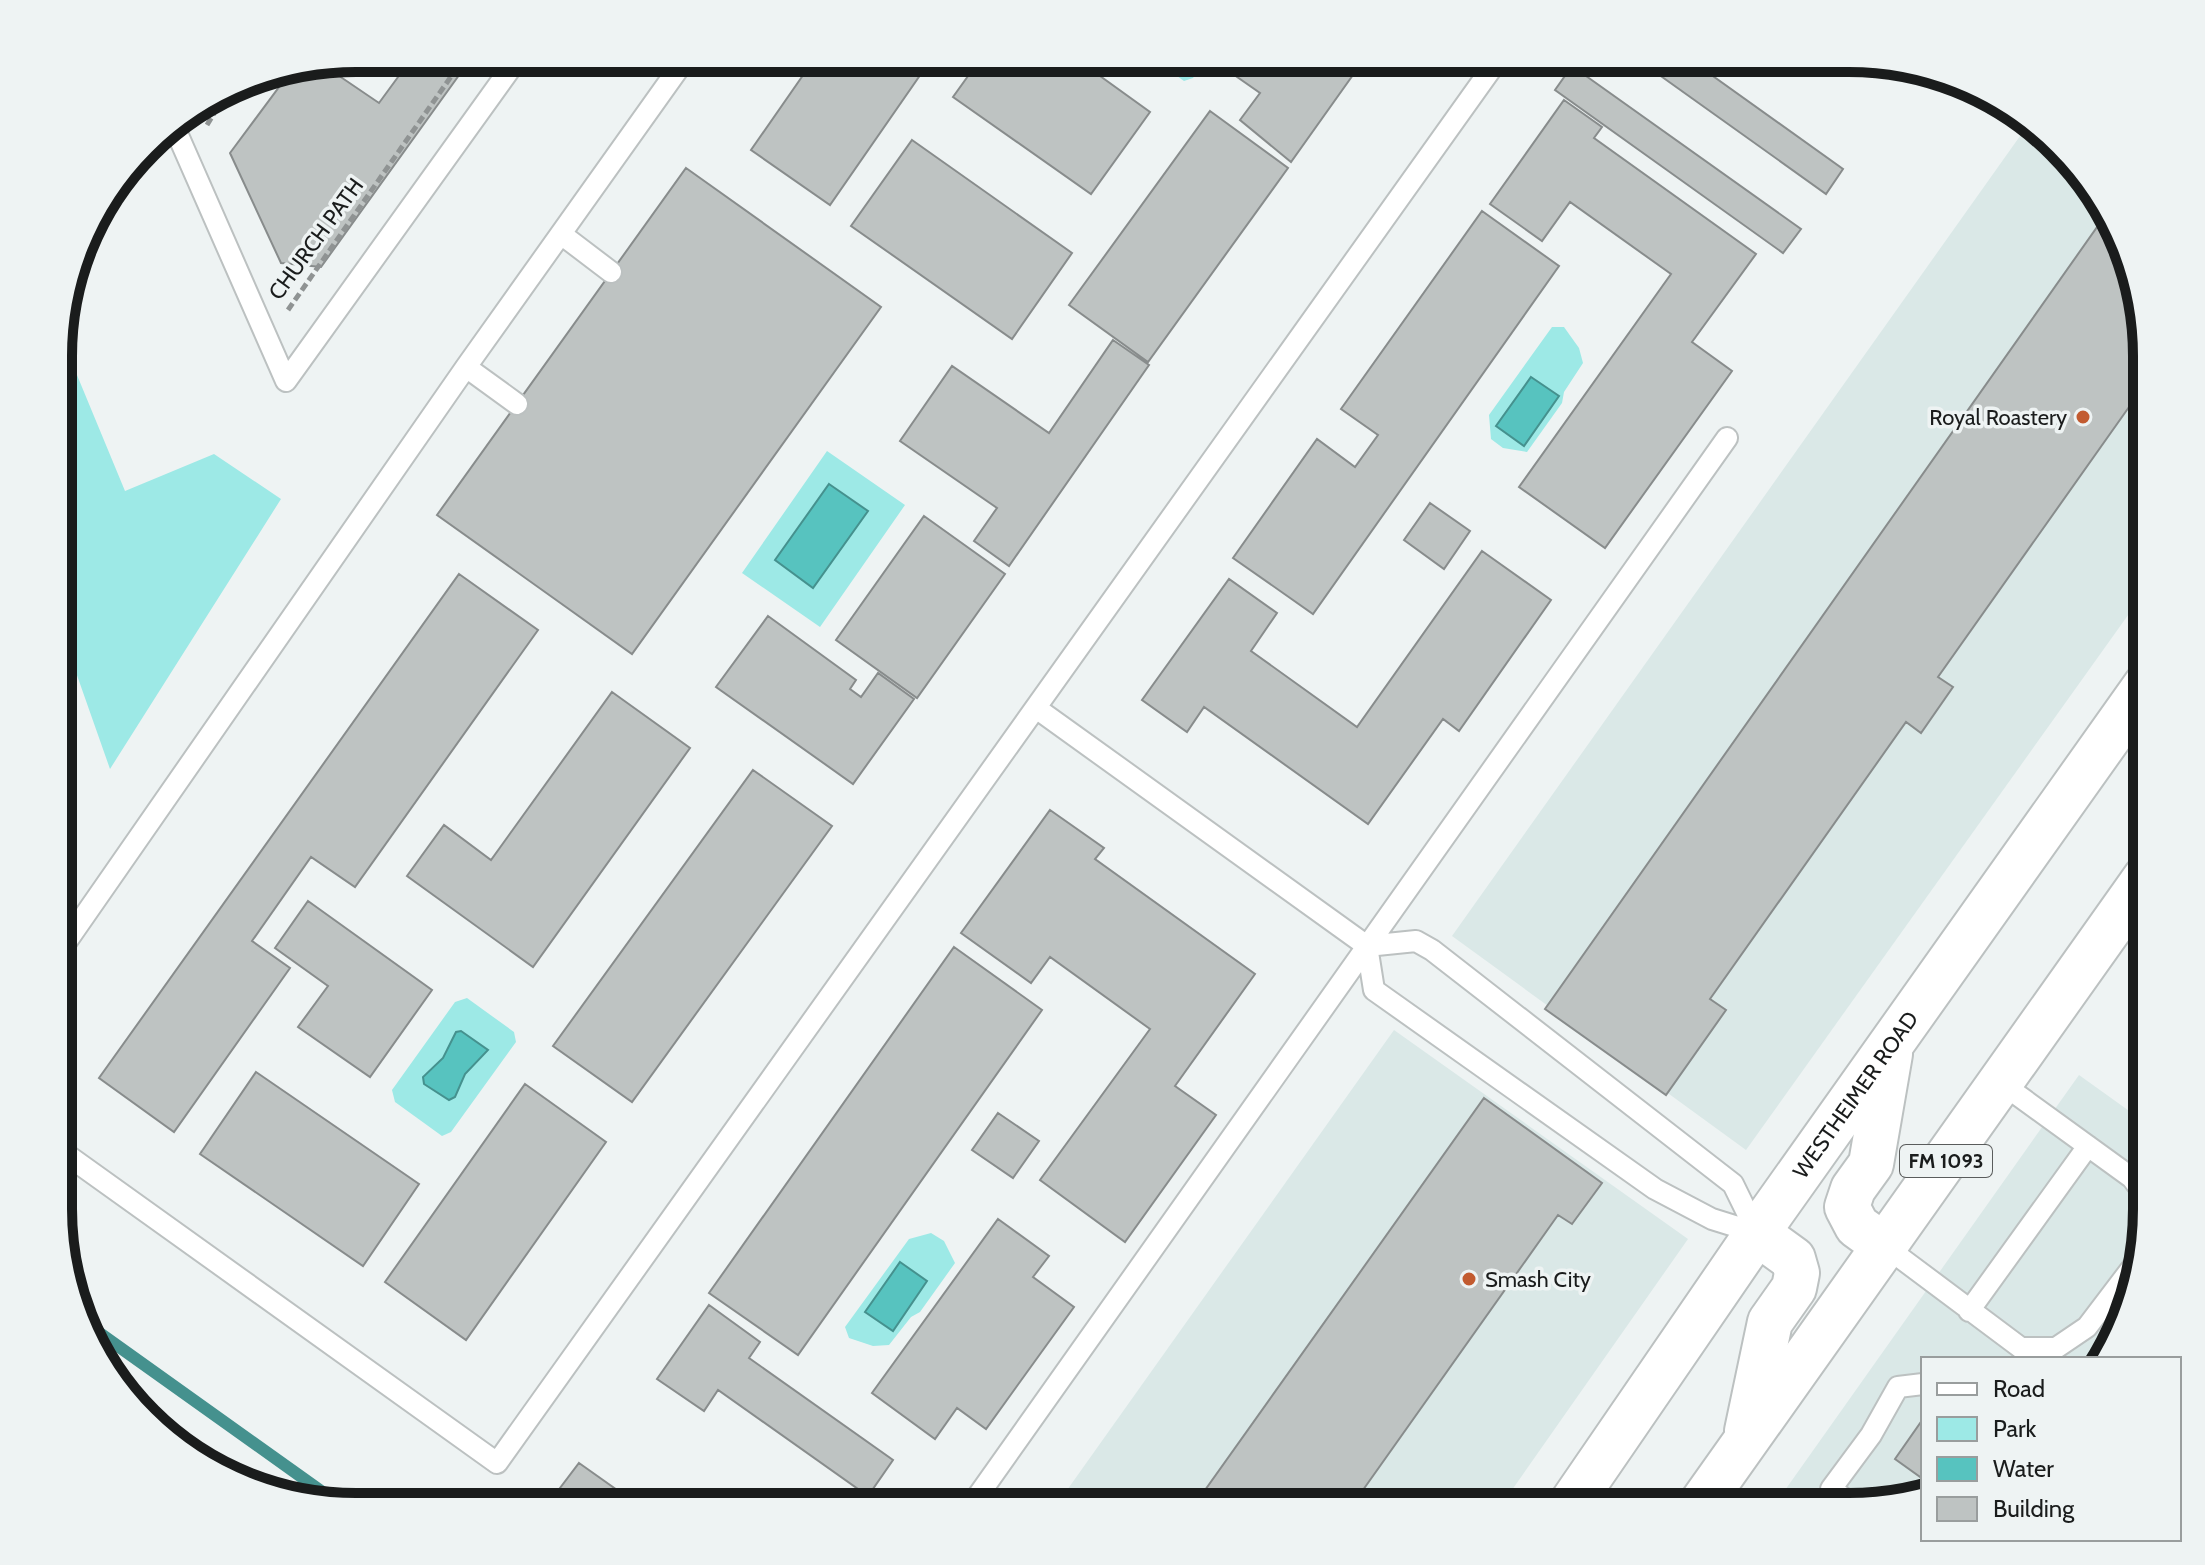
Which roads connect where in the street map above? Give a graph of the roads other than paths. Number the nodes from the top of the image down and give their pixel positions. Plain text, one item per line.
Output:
1 (508, 72) edge
2 (676, 72) edge
3 (1489, 72) edge
4 (178, 135) edge
5 (561, 234) junction
6 (611, 272) dead end
7 (466, 367) junction
8 (517, 404) dead end
9 (1727, 438) dead end
10 (2132, 704) edge
11 (1036, 708) junction
12 (2133, 896) edge
13 (73, 933) edge
14 (1367, 946) junction
15 (1892, 1043) junction
16 (2001, 1083) junction
17 (2088, 1146) junction
18 (73, 1159) edge
19 (2133, 1179) edge
20 (1757, 1233) junction
21 (1886, 1247) junction
22 (2124, 1278) edge
23 (1969, 1311) junction
24 (1921, 1384) edge
25 (1744, 1445) junction
26 (980, 1493) edge
27 (1579, 1493) edge
28 (1709, 1493) edge
29 (1837, 1493) edge

1 - 4 lane
2 - 5 lane
3 - 11 lane
5 - 6 lane
5 - 7 lane
7 - 8 lane
7 - 13 lane
9 - 14 lane
10 - 15 main road, WESTHEIMER ROAD
11 - 14 lane
11 - 18 lane
12 - 16 main road, FM 1093
14 - 20 lane
14 - 20 lane
14 - 26 lane
15 - 20 main road, WESTHEIMER ROAD
15 - 21 main road
16 - 17 lane
16 - 21 main road, FM 1093
17 - 19 lane
17 - 23 lane
20 - 25 main road
20 - 27 main road, WESTHEIMER ROAD
21 - 23 lane
21 - 25 main road, FM 1093
22 - 23 lane
24 - 29 lane
25 - 28 main road, FM 1093

